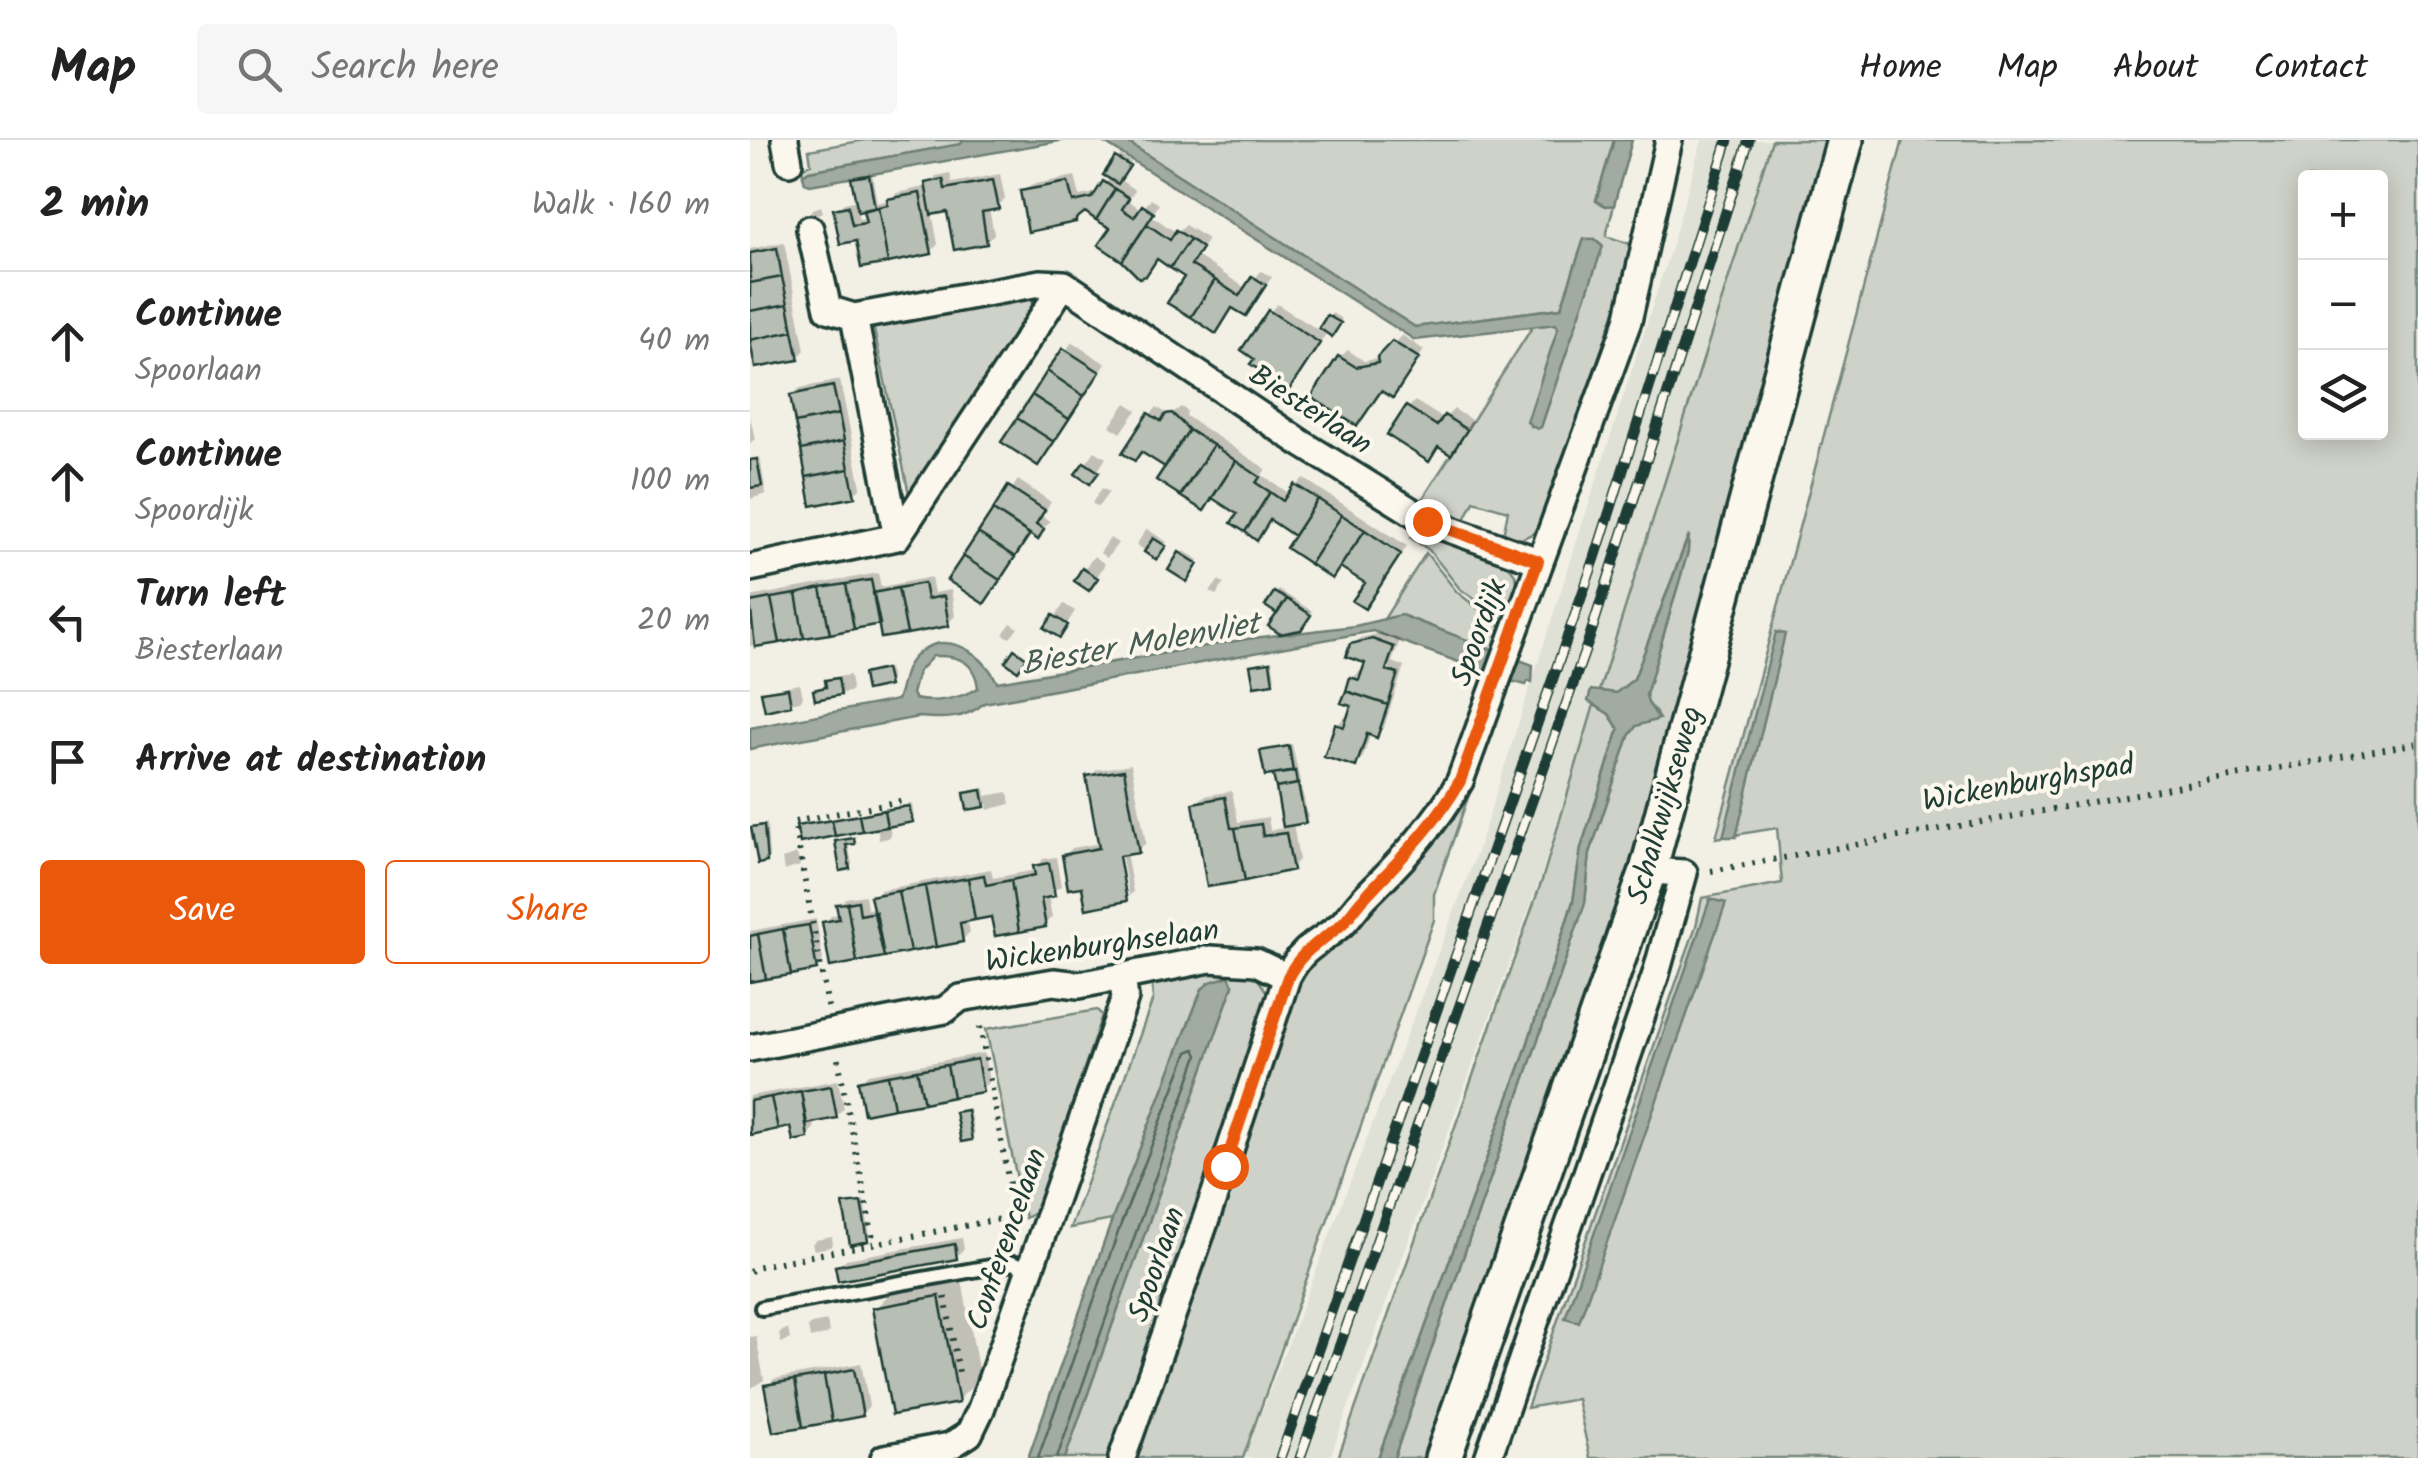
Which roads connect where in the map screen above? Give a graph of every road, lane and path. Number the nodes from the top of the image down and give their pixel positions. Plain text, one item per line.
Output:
1 (1669, 140) edge
2 (1845, 140) edge
3 (810, 230) dead end
4 (1064, 284) junction
5 (854, 317) junction
6 (897, 537) junction
7 (1538, 561) junction
8 (750, 568) edge
9 (2418, 744) edge
10 (906, 800) dead end
11 (1648, 871) junction
12 (1684, 872) junction
13 (1122, 977) junction
14 (1288, 977) junction
15 (974, 996) junction
16 (832, 1032) junction
17 (750, 1048) edge
18 (874, 1244) junction
19 (1030, 1270) junction
20 (750, 1272) edge
21 (942, 1276) junction
22 (762, 1308) dead end
23 (960, 1381) dead end
24 (884, 1458) edge
25 (1122, 1458) edge
26 (1443, 1458) edge
27 (1488, 1458) edge

1 - 7 street, Spoordijk
2 - 11 street, Schalkwijkseweg
3 - 5 street
4 - 5 street
4 - 6 street
4 - 7 street, Biesterlaan
5 - 6 street
6 - 8 street
7 - 14 street, Spoordijk
9 - 12 path, Wickenburghspad
10 - 16 path
11 - 12 street
11 - 26 street, Schalkwijkseweg
12 - 27 street, Schalkwijkseweg
13 - 14 street, Wickenburghselaan
13 - 15 street, Wickenburghselaan
13 - 19 street, Conferencelaan
14 - 25 street, Spoorlaan
15 - 16 street, Wickenburghselaan
15 - 18 path
16 - 17 street, Wickenburghselaan
16 - 18 path
18 - 20 path
19 - 21 lane
19 - 24 street, Conferencelaan
21 - 22 lane
21 - 23 path

